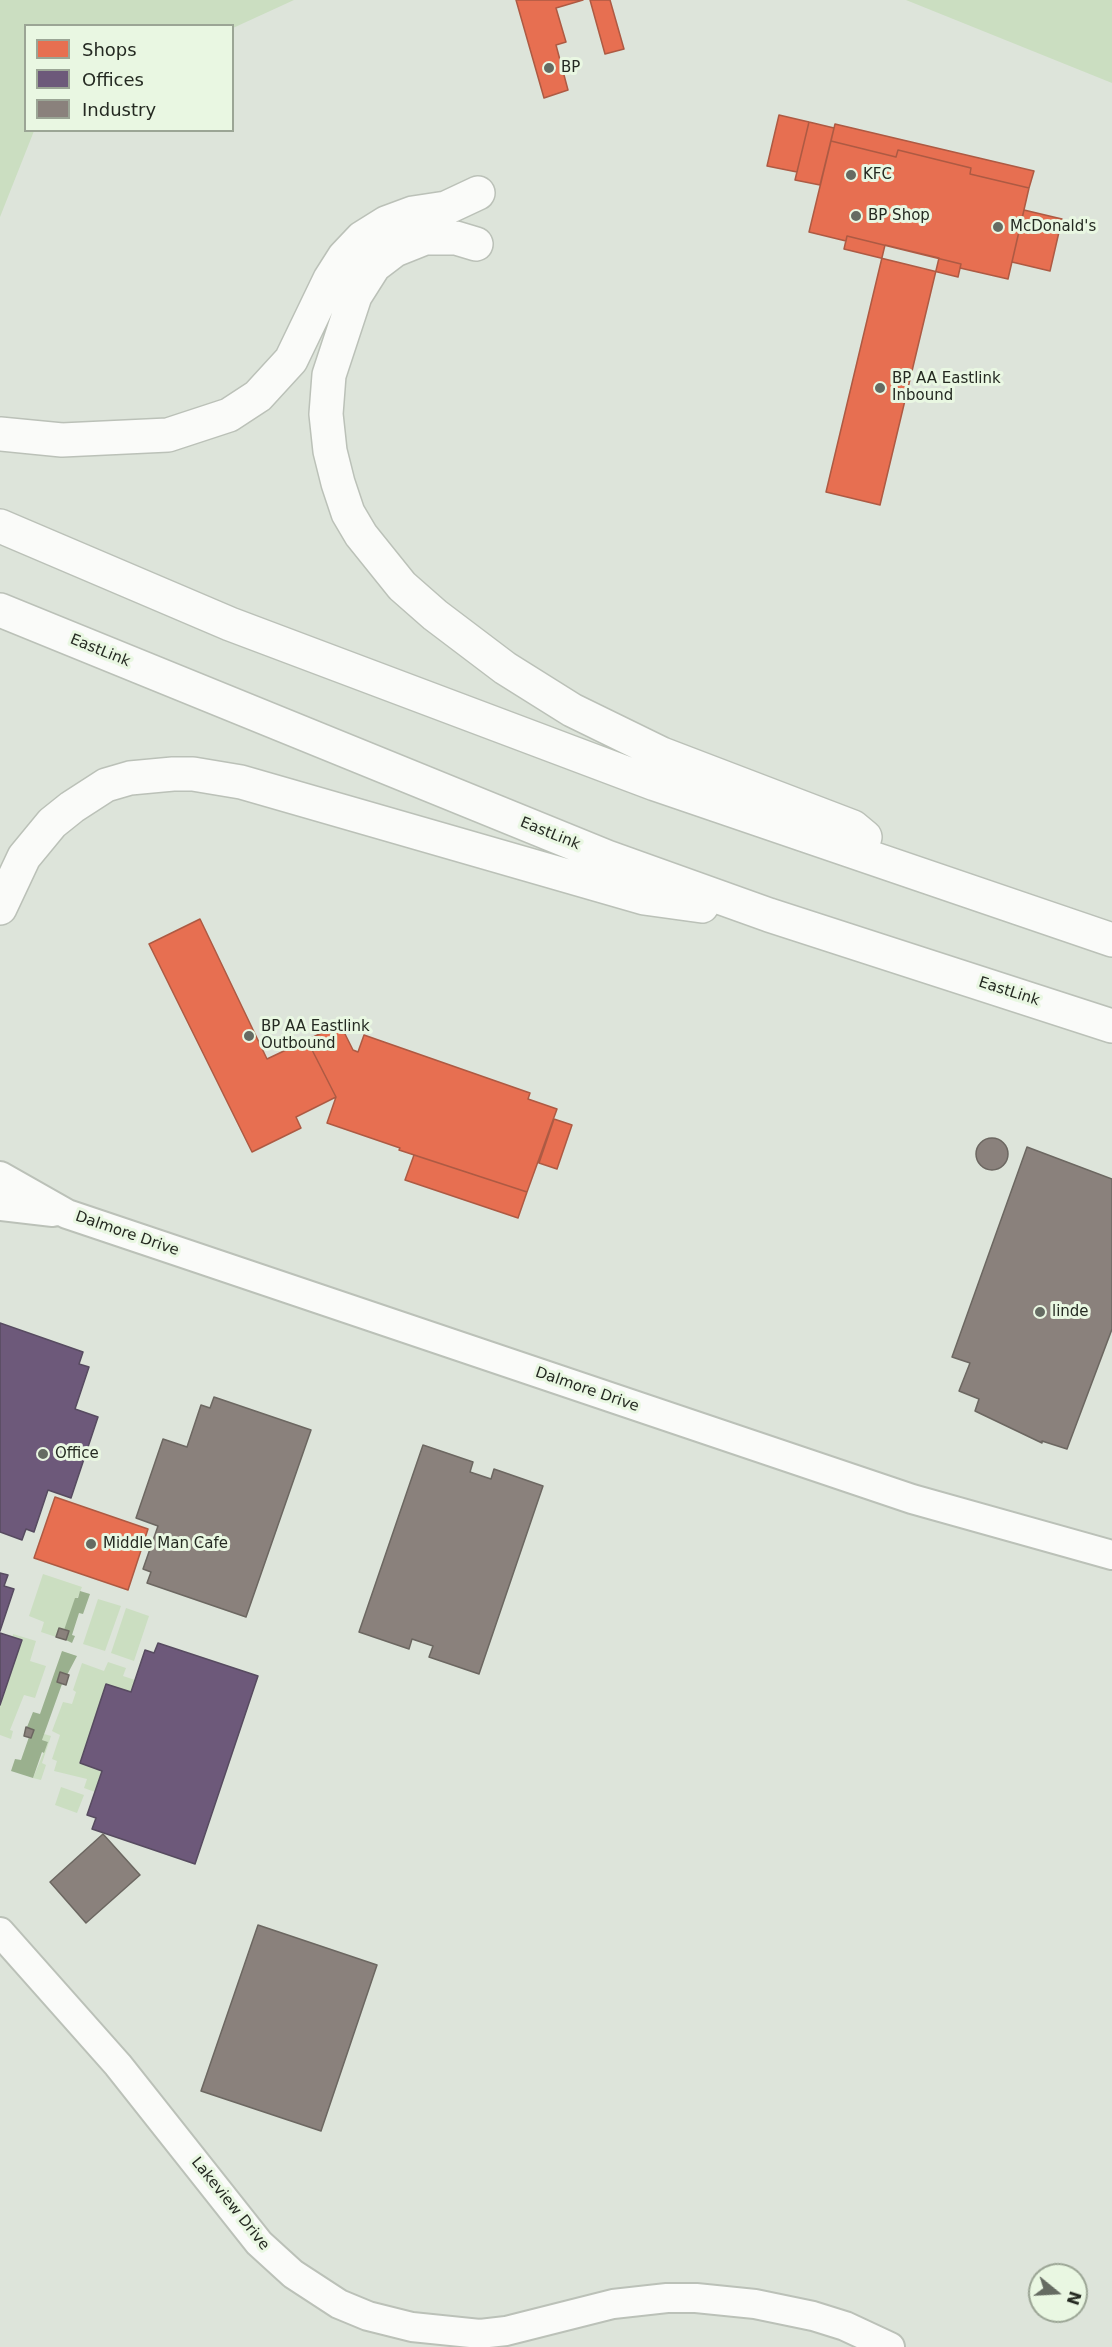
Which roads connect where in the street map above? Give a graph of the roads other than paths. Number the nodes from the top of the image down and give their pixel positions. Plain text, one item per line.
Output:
1 (478, 193) dead end
2 (476, 244) dead end
3 (0, 434) edge
4 (0, 526) edge
5 (0, 610) edge
6 (906, 871) junction
7 (0, 908) edge
8 (770, 915) junction
9 (1112, 940) edge
10 (1112, 1026) edge
11 (0, 1176) edge
12 (0, 1206) edge
13 (67, 1214) junction
14 (1112, 1555) edge
15 (0, 1932) edge
16 (890, 2347) edge

1 - 3 highway
2 - 6 highway
4 - 6 highway
5 - 8 highway, EastLink
6 - 9 highway
7 - 8 highway
8 - 10 highway, EastLink
11 - 13 street, Dalmore Drive
12 - 13 street, Dalmore Drive
13 - 14 street, Dalmore Drive
15 - 16 street, Lakeview Drive

